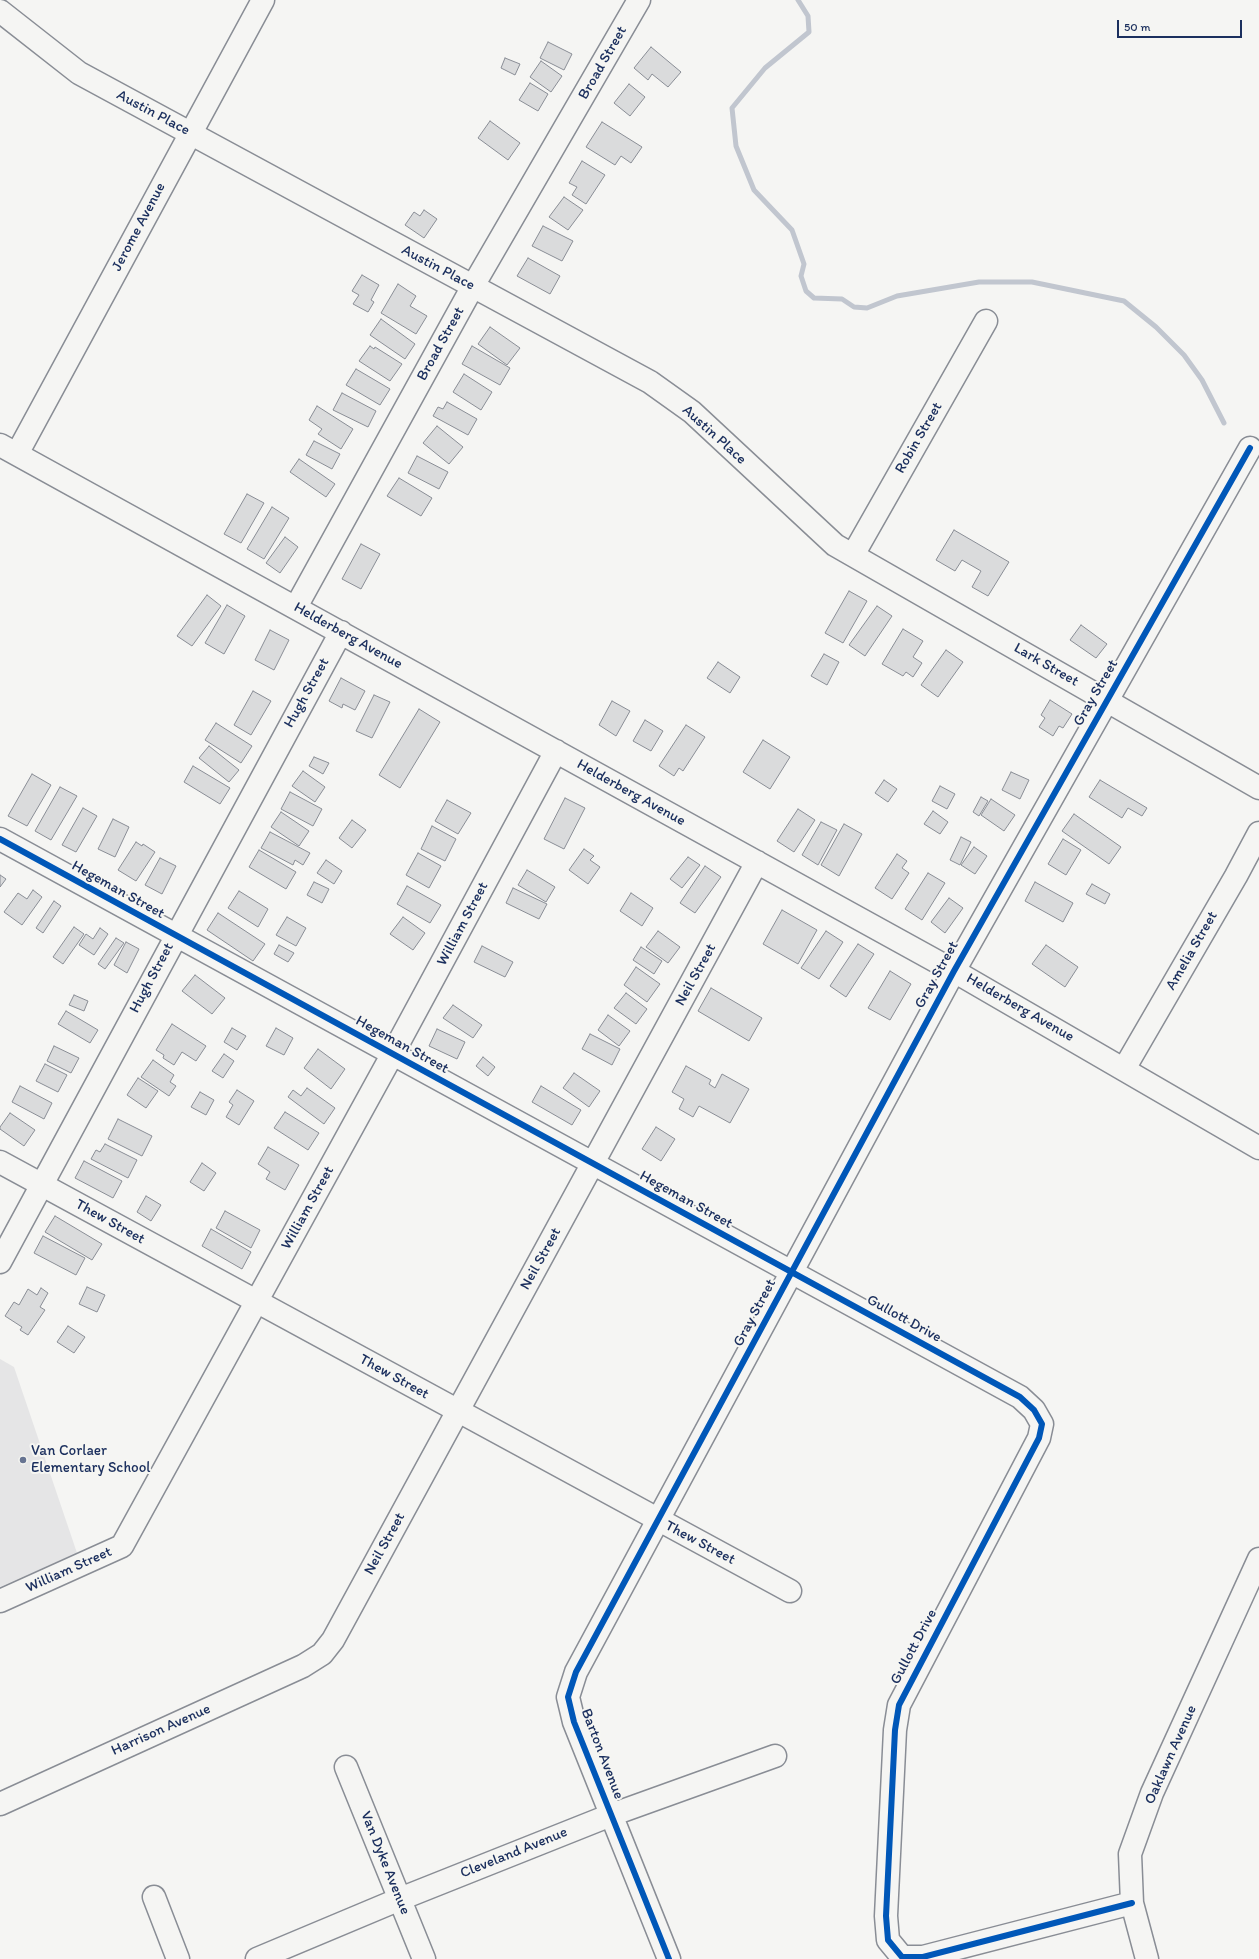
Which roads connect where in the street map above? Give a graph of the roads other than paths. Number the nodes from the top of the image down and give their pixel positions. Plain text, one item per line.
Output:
1 (263, 0) edge
2 (639, 0) edge
3 (0, 11) edge
4 (190, 133) junction
5 (472, 286) junction
6 (986, 321) dead end
7 (1250, 448) dead end
8 (9, 450) edge
9 (853, 555) junction
10 (296, 607) junction
11 (340, 632) junction
12 (1106, 699) junction
13 (556, 751) junction
14 (1259, 788) edge
15 (1259, 832) edge
16 (0, 839) edge
17 (757, 862) junction
18 (175, 936) junction
19 (954, 971) junction
20 (392, 1055) junction
21 (1124, 1068) junction
22 (1259, 1148) edge
23 (0, 1162) edge
24 (592, 1164) junction
25 (42, 1184) junction
26 (0, 1262) edge
27 (792, 1272) junction
28 (257, 1302) junction
29 (458, 1412) junction
30 (657, 1520) junction
31 (1259, 1559) edge
32 (790, 1591) dead end
33 (0, 1601) edge
34 (322, 1654) joint
35 (775, 1756) dead end
36 (346, 1767) dead end
37 (0, 1804) edge
38 (611, 1815) junction
39 (154, 1897) dead end
40 (400, 1898) junction
41 (1132, 1903) junction
42 (178, 1959) edge
43 (257, 1959) edge
44 (424, 1959) edge
45 (669, 1959) edge
46 (1148, 1959) edge

1 - 4 street, Jerome Avenue
2 - 5 street, Broad Street
3 - 4 street, Austin Place
4 - 5 street, Austin Place
4 - 8 street, Jerome Avenue
5 - 9 street, Austin Place
5 - 10 street, Broad Street
6 - 9 street, Robin Street
7 - 12 street, Gray Street
8 - 10 street, Helderberg Avenue
9 - 12 street, Lark Street
10 - 11 street, Helderberg Avenue
11 - 13 street, Helderberg Avenue
11 - 18 street, Hugh Street
12 - 14 street, Lark Street
12 - 19 street, Gray Street
13 - 17 street, Helderberg Avenue
13 - 20 street, William Street
15 - 21 street, Amelia Street
16 - 18 street, Hegeman Street
17 - 19 street, Helderberg Avenue
17 - 24 street, Neil Street
18 - 20 street, Hegeman Street
18 - 25 street, Hugh Street
19 - 21 street, Helderberg Avenue
19 - 27 street, Gray Street
20 - 24 street, Hegeman Street
20 - 28 street, William Street
21 - 22 street, Helderberg Avenue
23 - 25 street, Thew Street
24 - 27 street, Hegeman Street
24 - 29 street, Neil Street
25 - 26 street, Hugh Street
25 - 28 street, Thew Street
27 - 30 street, Gray Street
27 - 41 street, Gullott Drive
28 - 29 street, Thew Street
28 - 33 street, William Street
29 - 30 street, Thew Street
29 - 34 street, Neil Street
30 - 32 street, Thew Street
30 - 38 street, Barton Avenue
31 - 41 street, Oaklawn Avenue
34 - 37 street, Harrison Avenue
35 - 38 street, Cleveland Avenue
36 - 40 street, Van Dyke Avenue
38 - 40 street, Cleveland Avenue
38 - 45 street, Barton Avenue
39 - 42 street
40 - 43 street, Cleveland Avenue
40 - 44 street, Van Dyke Avenue
41 - 46 street, Oaklawn Avenue

